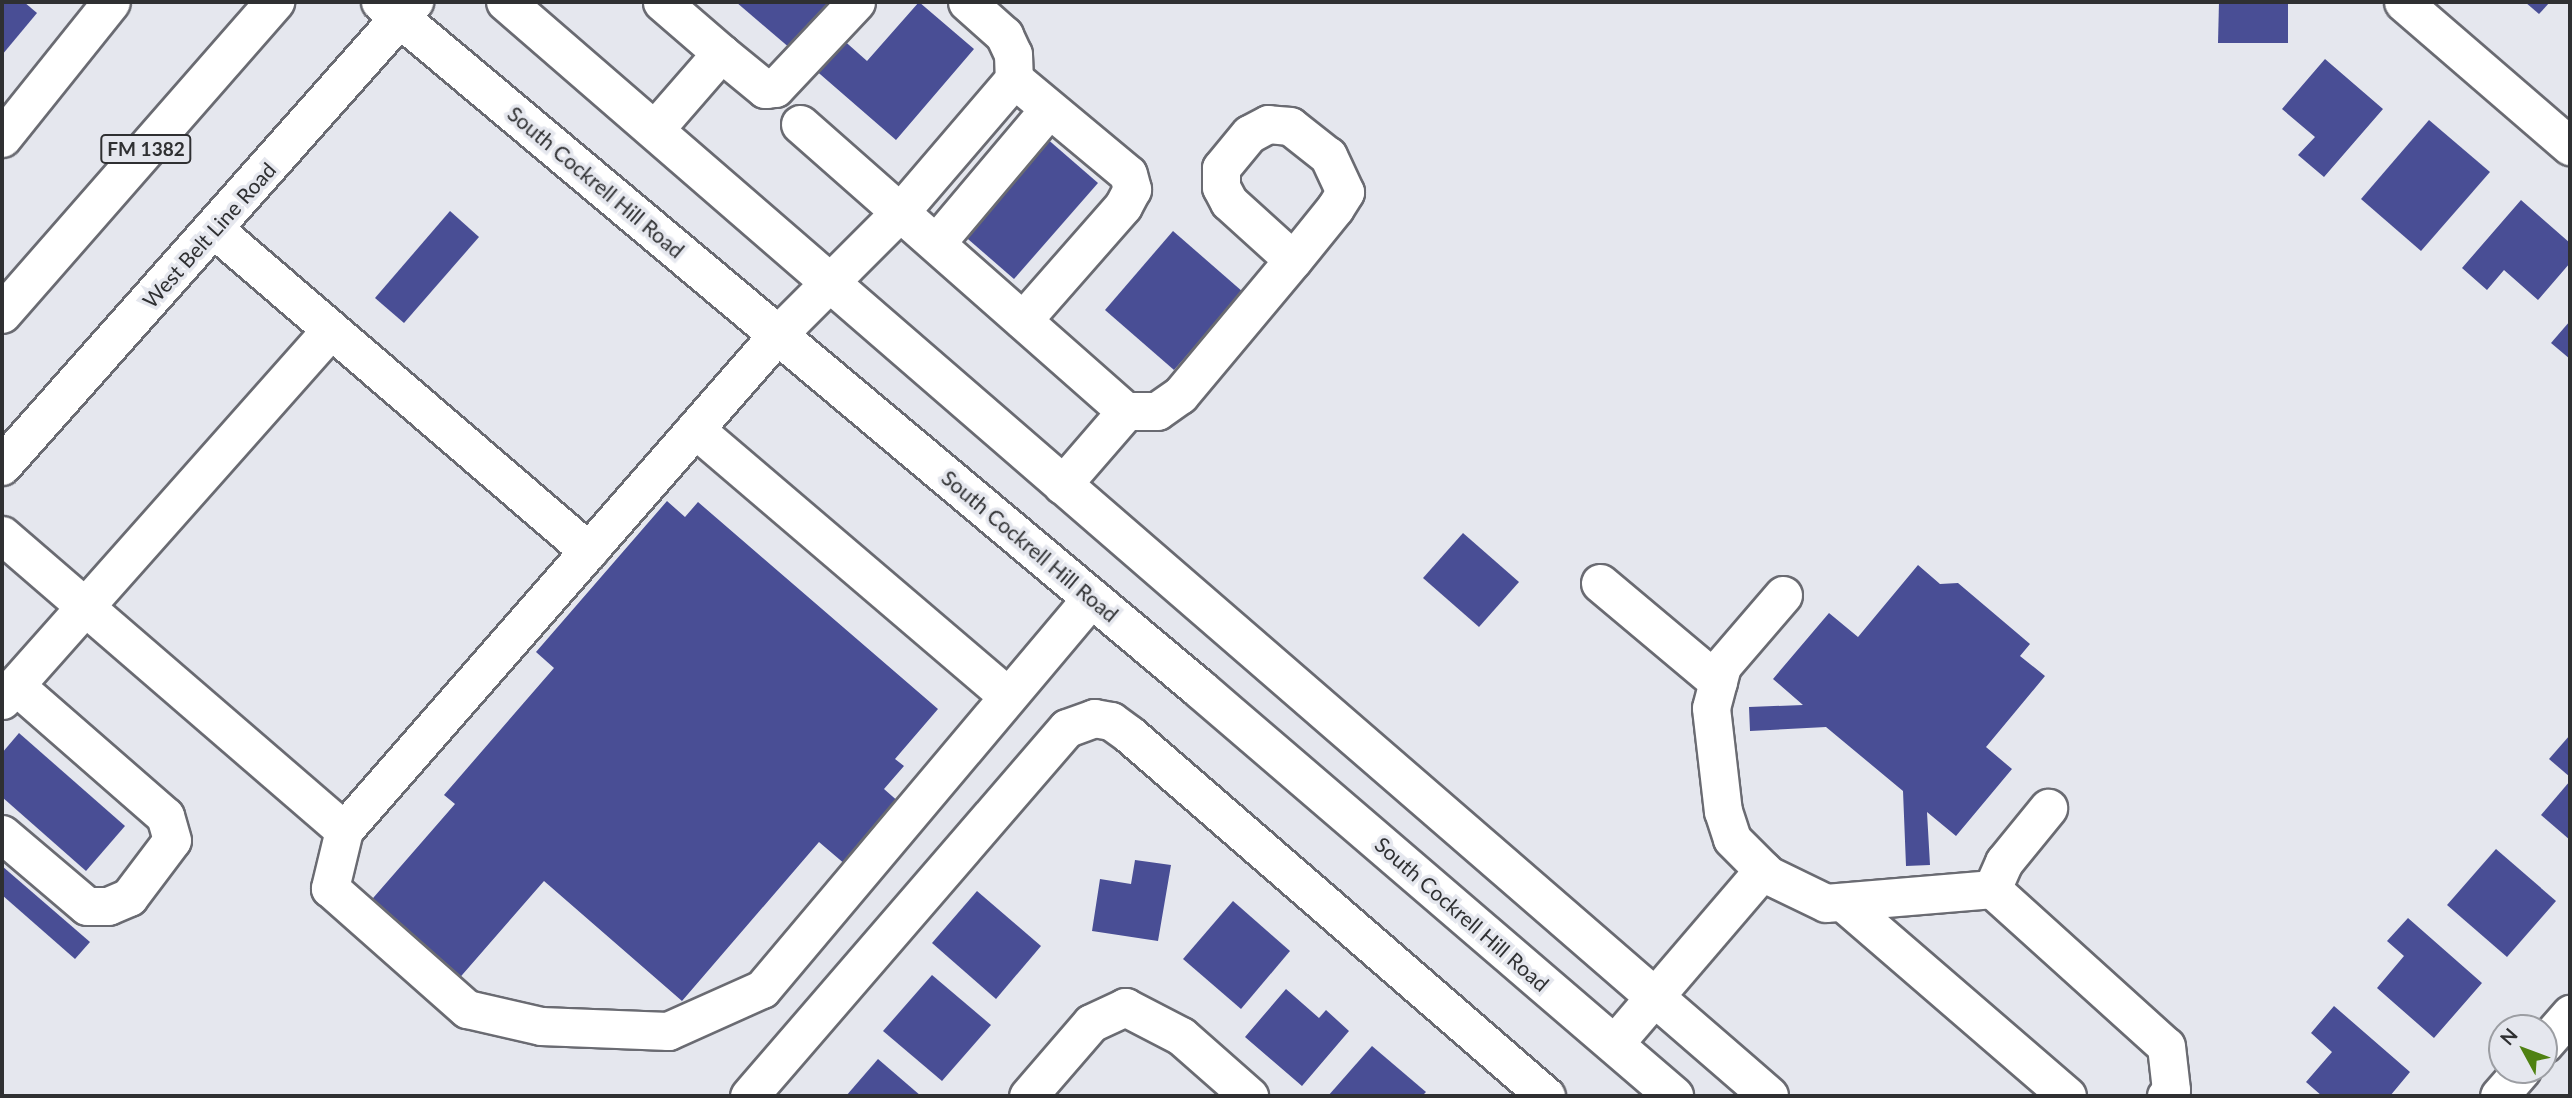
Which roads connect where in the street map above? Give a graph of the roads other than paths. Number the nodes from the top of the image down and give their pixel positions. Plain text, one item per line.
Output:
1 (111, 2) edge
2 (275, 2) edge
3 (506, 2) edge
4 (662, 2) edge
5 (856, 2) edge
6 (967, 2) edge
7 (2403, 2) edge
8 (398, 7) edge
9 (721, 53) junction
10 (1013, 79) junction
11 (1049, 109) junction
12 (800, 124) dead end
13 (654, 130) junction
14 (2, 138) edge
15 (2570, 146) edge
16 (900, 212) junction
17 (214, 229) junction
18 (936, 243) junction
19 (1293, 260) dead end
20 (832, 285) junction
21 (2, 314) edge
22 (1023, 320) junction
23 (331, 330) junction
24 (779, 333) junction
25 (1126, 411) junction
26 (695, 429) junction
27 (2, 466) edge
28 (1062, 485) junction
29 (2, 535) edge
30 (588, 551) junction
31 (1600, 583) dead end
32 (1783, 595) dead end
33 (1092, 597) junction
34 (84, 607) junction
35 (1718, 682) junction
36 (8, 692) edge
37 (1008, 696) junction
38 (2048, 808) dead end
39 (344, 830) junction
40 (2, 834) edge
41 (1763, 870) junction
42 (1992, 889) junction
43 (1846, 905) junction
44 (1655, 998) junction
45 (2570, 1014) edge
46 (2558, 1028) edge
47 (1614, 1044) junction
48 (749, 1096) edge
49 (1028, 1096) edge
50 (1249, 1096) edge
51 (1546, 1096) edge
52 (1674, 1096) edge
53 (1769, 1096) edge
54 (2067, 1096) edge
55 (2166, 1096) edge

1 - 14 street
2 - 21 main road, FM 1382
3 - 13 main road
4 - 9 street
5 - 9 street
6 - 10 street
7 - 15 street
8 - 17 main road, West Belt Line Road
8 - 24 main road, South Cockrell Hill Road
9 - 13 street
10 - 11 street
10 - 16 street
11 - 18 street
11 - 22 street
12 - 16 street
13 - 20 main road
16 - 18 street
16 - 20 street
17 - 23 street
17 - 27 main road, West Belt Line Road
18 - 22 street
19 - 25 street
20 - 24 street
20 - 28 main road
22 - 25 street
23 - 30 street
23 - 34 street
24 - 26 street
24 - 33 main road, South Cockrell Hill Road
25 - 28 street
26 - 30 street
26 - 37 street
28 - 44 main road
29 - 34 street
30 - 39 street
31 - 35 street
32 - 35 street
33 - 37 street
33 - 47 main road, South Cockrell Hill Road
34 - 36 street
34 - 39 street
35 - 41 street
36 - 40 street
37 - 39 street
38 - 42 street
41 - 43 street
41 - 44 street
42 - 43 street
42 - 55 street
43 - 54 street
44 - 47 street
44 - 53 main road
45 - 46 street
47 - 52 main road, South Cockrell Hill Road
48 - 51 street
49 - 50 street

